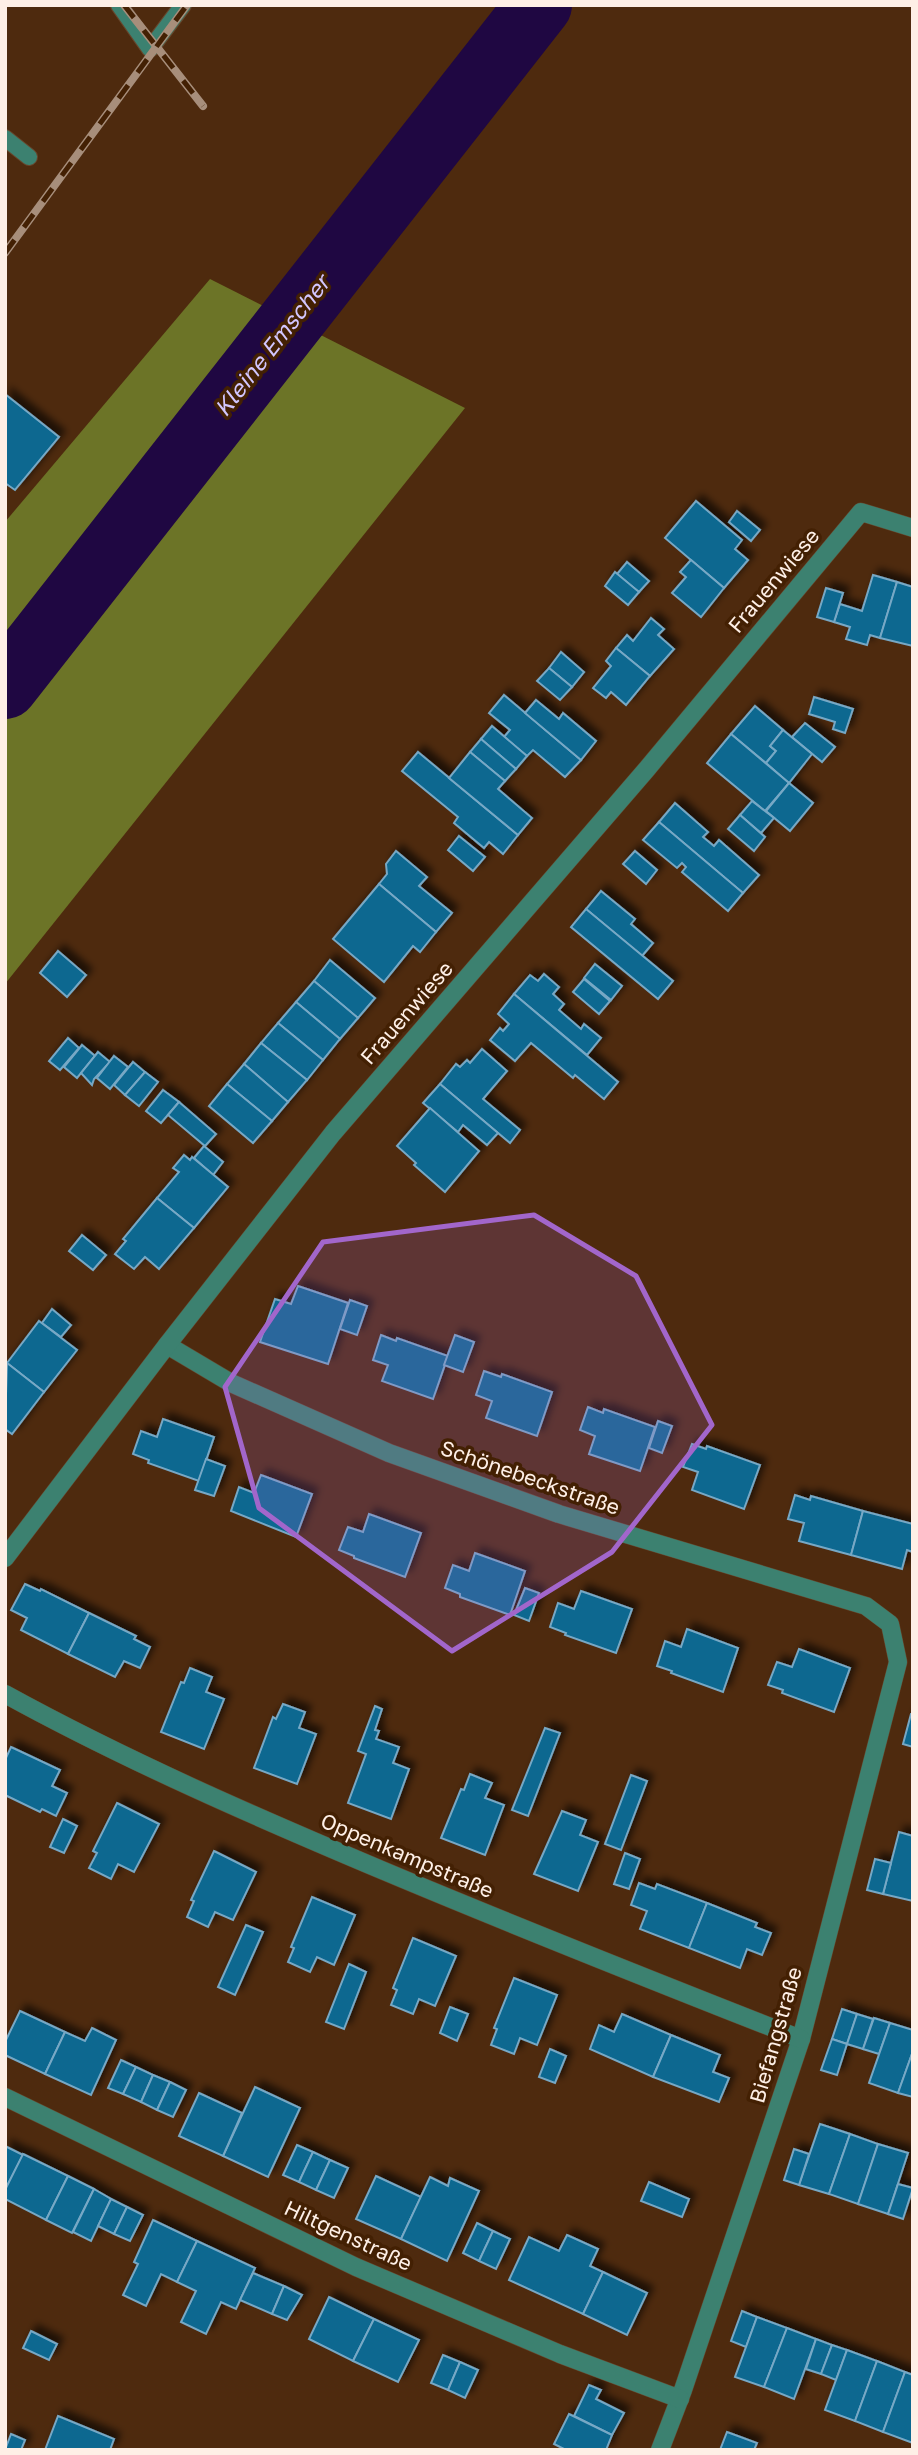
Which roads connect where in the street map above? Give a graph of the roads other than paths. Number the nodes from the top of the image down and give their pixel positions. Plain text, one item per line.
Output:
1 (119, 5) edge
2 (183, 5) edge
3 (5, 138) edge
4 (29, 157) dead end
5 (913, 527) edge
6 (167, 1345) junction
7 (5, 1558) edge
8 (890, 1624) joint
9 (5, 1694) edge
10 (801, 2039) junction
11 (5, 2097) edge
12 (680, 2399) junction
13 (660, 2450) edge

1 - 2 lane
3 - 4 lane
5 - 6 street, Frauenwiese
6 - 7 street, Frauenwiese
6 - 8 street, Schönebeckstraße
8 - 10 street, Biefangstraße
9 - 10 street, Oppenkampstraße
10 - 12 street, Biefangstraße
11 - 12 street, Hiltgenstraße
12 - 13 street, Biefangstraße

